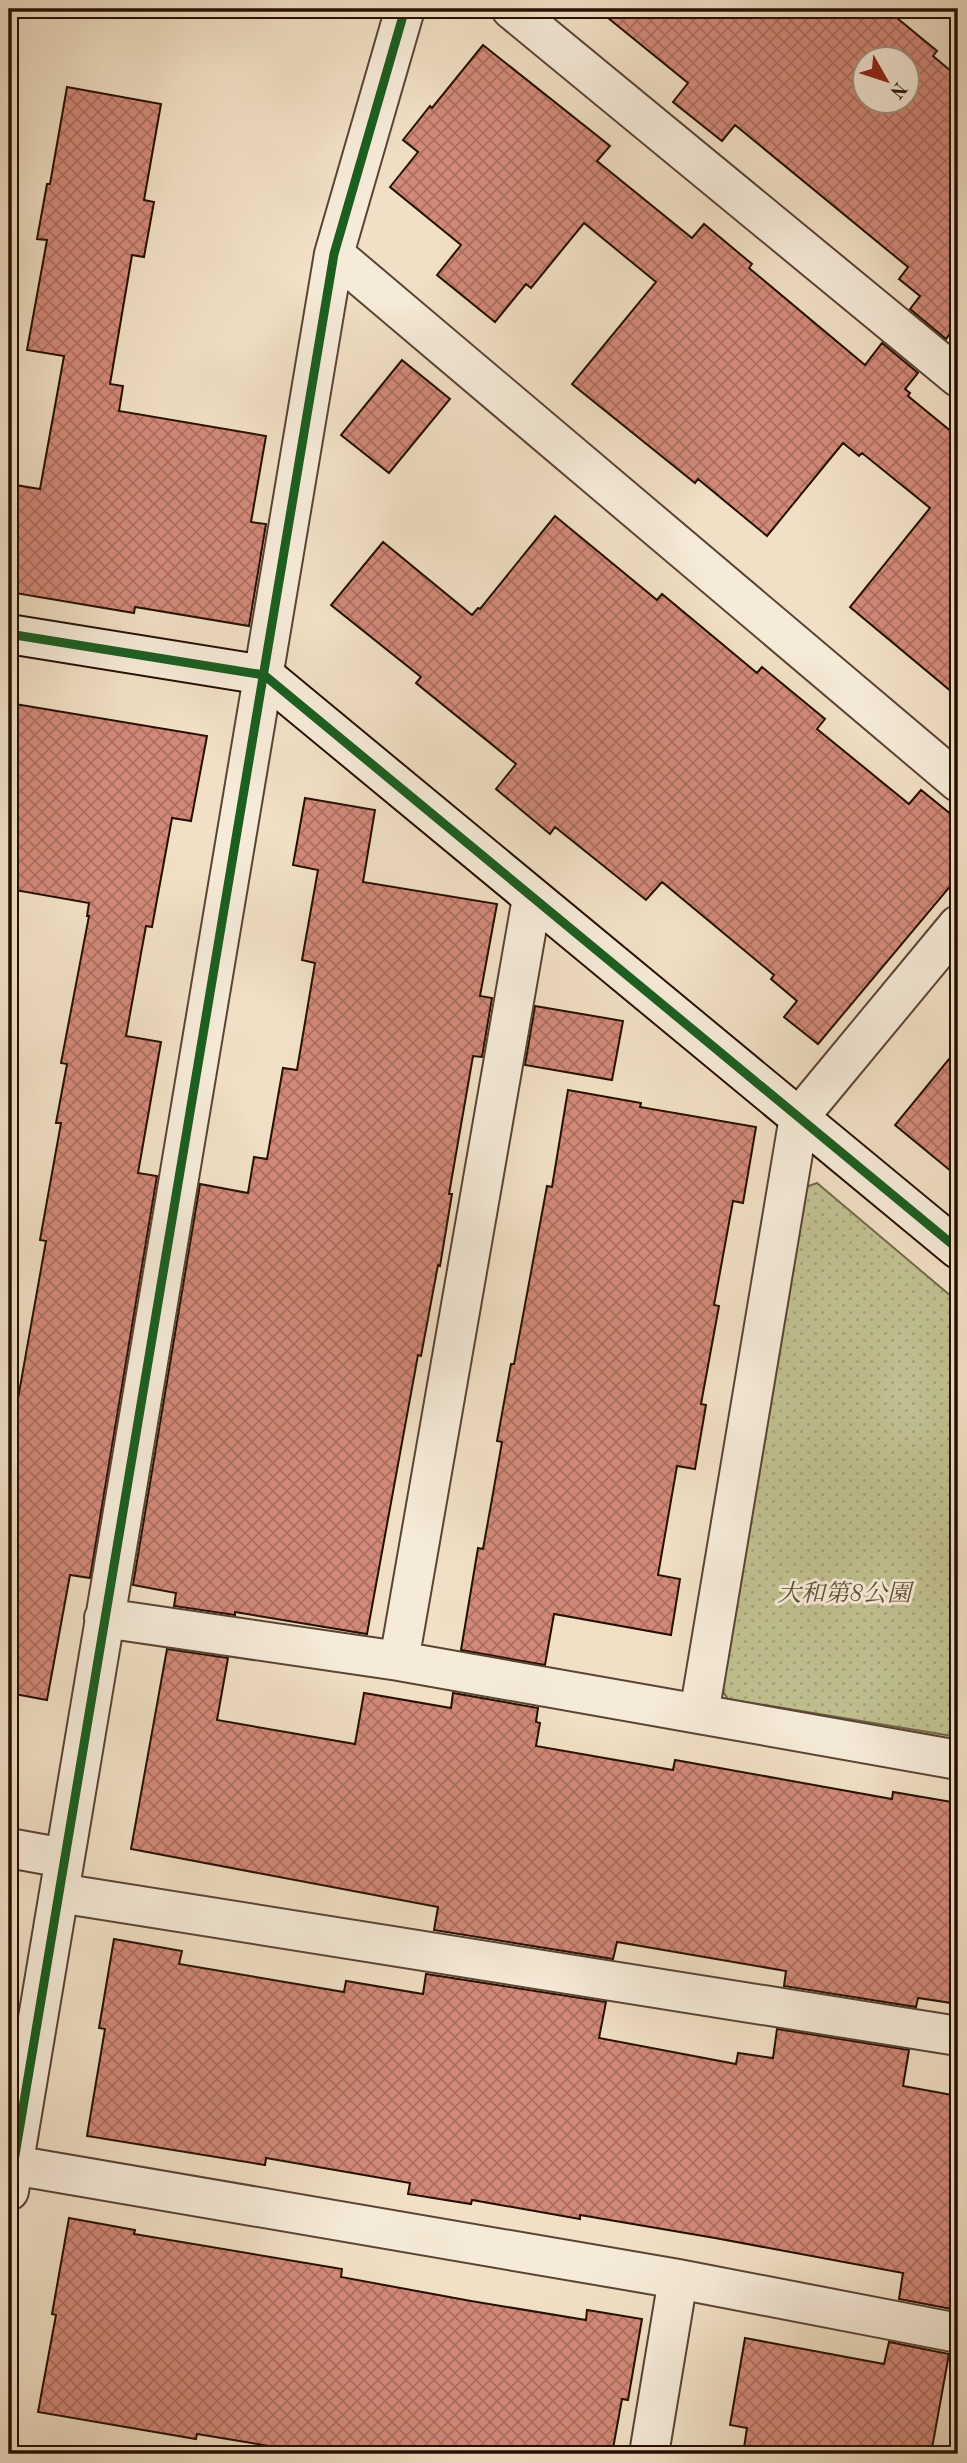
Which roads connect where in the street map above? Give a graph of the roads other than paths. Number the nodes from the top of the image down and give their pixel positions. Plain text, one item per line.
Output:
1 (405, 9) edge
2 (510, 9) edge
3 (334, 254) junction
4 (958, 377) edge
5 (9, 634) edge
6 (264, 675) junction
7 (958, 782) edge
8 (533, 898) junction
9 (958, 925) edge
10 (799, 1117) junction
11 (958, 1249) edge
12 (104, 1618) junction
13 (399, 1661) junction
14 (699, 1714) junction
15 (958, 1760) edge
16 (9, 1848) edge
17 (62, 1875) junction
18 (958, 2036) edge
19 (11, 2178) edge
20 (678, 2279) junction
21 (958, 2333) edge
22 (649, 2454) edge

1 - 3 street
2 - 4 street
3 - 6 street
3 - 7 street
5 - 6 street
6 - 8 street
6 - 12 street
8 - 10 street
8 - 13 street
9 - 10 street
10 - 11 street
10 - 14 street
12 - 13 street
12 - 17 street
13 - 14 street
14 - 15 street
16 - 17 street
17 - 18 street
17 - 19 street
19 - 20 street
20 - 21 street
20 - 22 street

